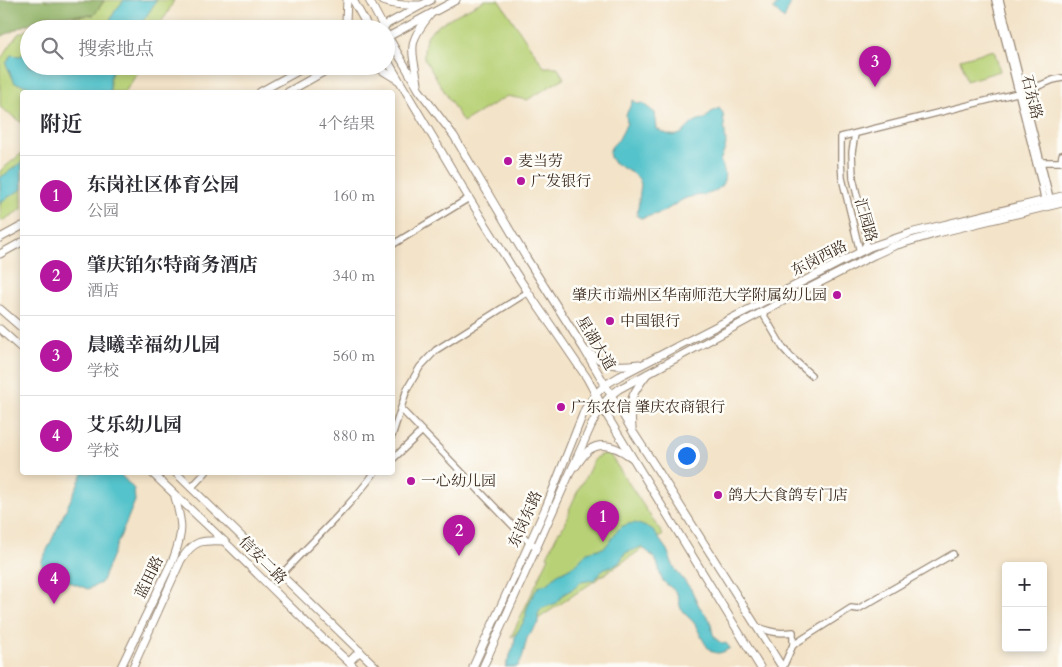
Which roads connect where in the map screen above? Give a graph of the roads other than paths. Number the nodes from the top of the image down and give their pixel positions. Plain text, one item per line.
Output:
1 (346, 0) edge
2 (353, 0) edge
3 (369, 0) edge
4 (381, 0) edge
5 (431, 0) edge
6 (456, 0) edge
7 (995, 0) edge
8 (1000, 0) edge
9 (423, 5) junction
10 (430, 15) junction
11 (346, 20) edge
12 (364, 20) edge
13 (378, 20) edge
14 (395, 24) edge
15 (395, 28) edge
16 (395, 50) edge
17 (395, 73) edge
18 (291, 75) edge
19 (318, 75) edge
20 (390, 75) edge
21 (1062, 78) edge
22 (399, 80) junction
23 (264, 90) edge
24 (292, 90) edge
25 (419, 90) junction
26 (1021, 92) junction
27 (855, 134) junction
28 (1062, 155) edge
29 (1041, 162) junction
30 (1062, 196) edge
31 (469, 198) junction
32 (1048, 203) junction
33 (1062, 203) edge
34 (20, 227) edge
35 (0, 238) edge
36 (20, 243) edge
37 (395, 243) edge
38 (860, 252) junction
39 (1, 254) edge
40 (528, 292) junction
41 (0, 309) edge
42 (762, 312) junction
43 (20, 326) edge
44 (570, 326) junction
45 (0, 329) edge
46 (557, 334) junction
47 (20, 347) edge
48 (584, 349) junction
49 (659, 356) junction
50 (644, 364) junction
51 (663, 364) junction
52 (649, 372) junction
53 (811, 375) dead end
54 (605, 385) junction
55 (596, 394) junction
56 (611, 395) junction
57 (602, 405) junction
58 (401, 409) junction
59 (395, 427) edge
60 (422, 431) junction
61 (633, 432) junction
62 (395, 457) edge
63 (634, 459) junction
64 (154, 475) edge
65 (178, 475) edge
66 (203, 475) edge
67 (373, 475) edge
68 (377, 475) edge
69 (567, 478) junction
70 (191, 488) junction
71 (361, 492) junction
72 (174, 495) junction
73 (224, 541) junction
74 (533, 544) junction
75 (953, 554) dead end
76 (281, 575) junction
77 (757, 627) junction
78 (793, 645) junction
79 (360, 651) junction
80 (352, 664) edge
81 (121, 667) edge
82 (132, 667) edge
83 (376, 667) edge
84 (473, 667) edge
85 (483, 667) edge
86 (760, 667) edge
87 (782, 667) edge

1 - 11 main road
2 - 12 main road
3 - 13 main road, 星湖大道
4 - 9 main road
5 - 9 main road
6 - 10 main road
7 - 26 street, 石东路
8 - 26 street, 石东路
9 - 14 main road
10 - 15 main road
10 - 25 main road
16 - 25 main road, 星湖大道
17 - 22 main road, 星湖大道
18 - 23 main road
19 - 24 main road
20 - 22 main road
21 - 26 street
22 - 31 main road, 星湖大道
25 - 44 main road, 星湖大道
26 - 27 street
26 - 29 street, 石东路
26 - 32 street, 石东路
27 - 38 street, 汇园路
27 - 38 street, 汇园路
28 - 29 street
29 - 32 street, 石东路
30 - 32 main road, 东岗西路
31 - 37 street
31 - 40 main road, 星湖大道
32 - 33 main road, 东岗西路
32 - 38 main road, 东岗西路
32 - 42 main road, 东岗西路
34 - 35 main road
36 - 39 main road
38 - 49 main road, 东岗西路
40 - 46 main road, 星湖大道
40 - 58 street
41 - 43 main road
42 - 51 main road, 东岗西路
42 - 53 street
44 - 46 main road
44 - 48 main road, 星湖大道
45 - 47 main road
46 - 55 main road, 星湖大道
48 - 50 main road
48 - 54 main road, 星湖大道
49 - 50 main road, 东岗西路
49 - 51 street
50 - 54 main road, 东岗西路
51 - 52 main road, 东岗西路
52 - 56 main road, 东岗西路
52 - 61 main road
54 - 55 main road, 东岗东路
54 - 56 main road, 星湖大道
55 - 57 main road, 星湖大道
55 - 74 main road, 东岗东路
56 - 57 main road, 东岗东路
56 - 61 main road, 星湖大道
57 - 63 main road, 星湖大道
57 - 69 main road, 东岗东路
58 - 59 street
58 - 60 street
60 - 62 street
60 - 74 street
61 - 77 main road, 星湖大道
63 - 69 main road
63 - 86 main road, 星湖大道
64 - 72 main road, 信安二路
65 - 70 main road, 信安二路
66 - 70 street
67 - 71 street
68 - 71 street
69 - 74 main road, 东岗东路
70 - 76 main road, 信安二路
71 - 76 street
72 - 73 main road, 信安二路
72 - 81 main road, 蓝田路
73 - 80 main road, 信安二路
73 - 82 main road, 蓝田路
74 - 84 main road, 东岗东路
74 - 85 main road, 东岗东路
75 - 78 street
76 - 79 main road, 信安二路
77 - 78 street
77 - 87 main road, 星湖大道
78 - 87 street
79 - 80 main road
79 - 83 main road, 信安二路

